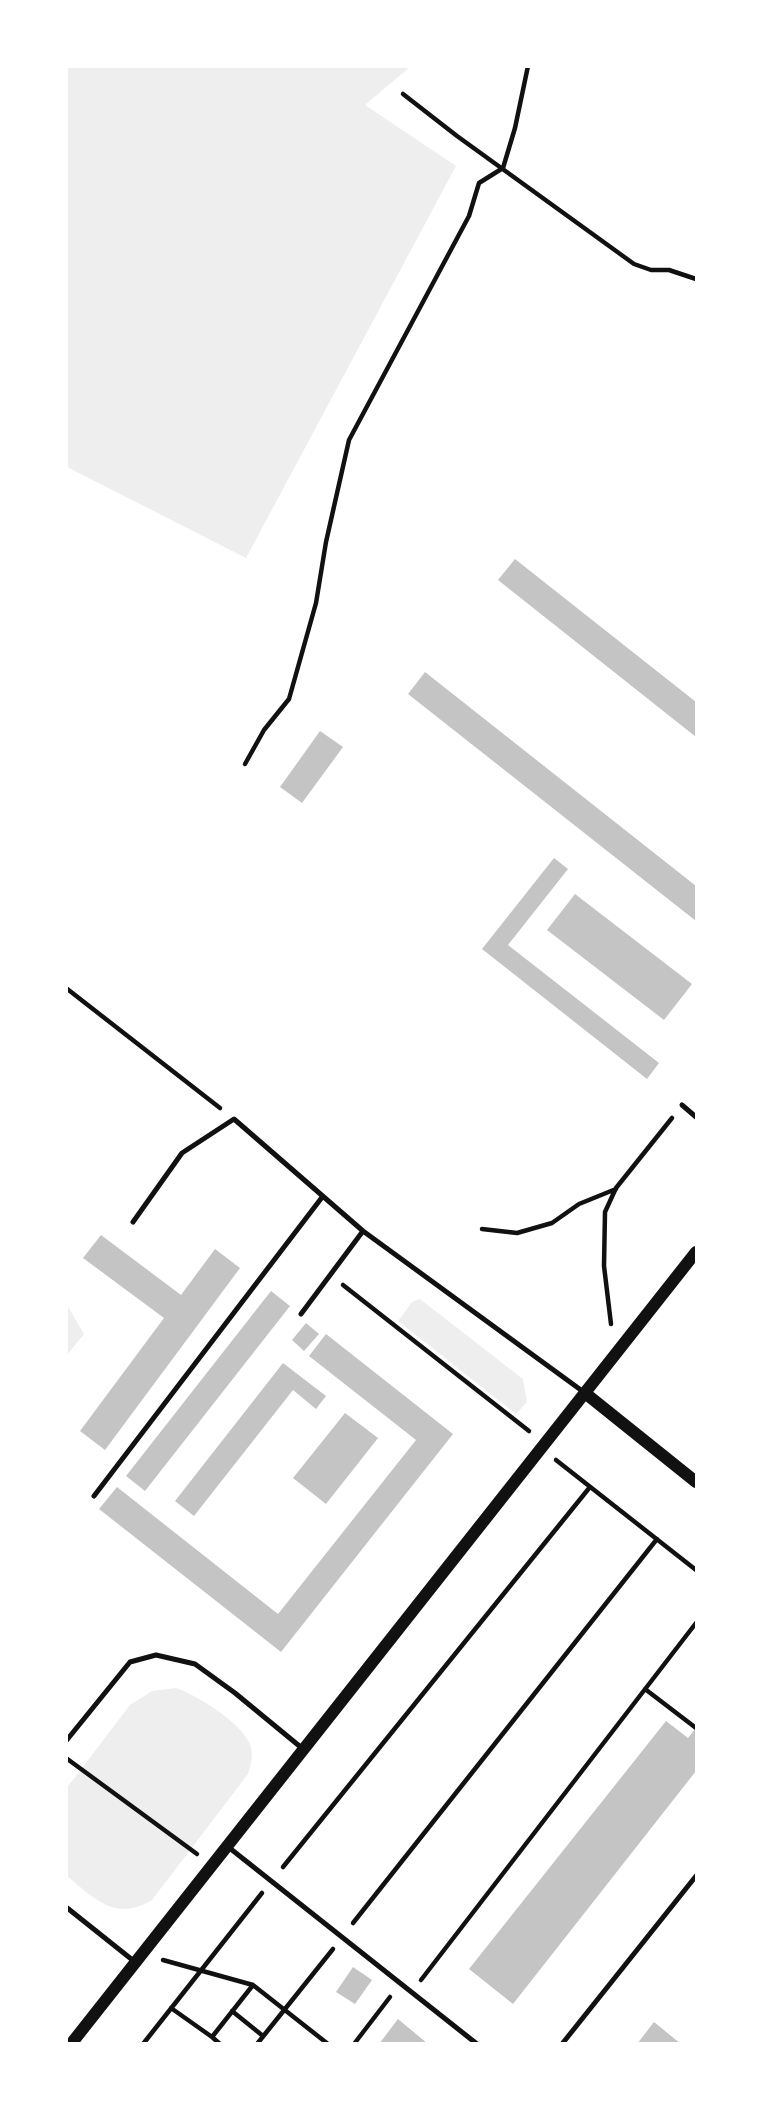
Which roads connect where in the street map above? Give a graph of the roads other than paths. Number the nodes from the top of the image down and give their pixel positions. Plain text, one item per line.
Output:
1 (682, 1105) road end
2 (696, 1117) edge
3 (323, 1196) junction
4 (133, 1222) dead end
5 (363, 1231) junction
6 (696, 1252) edge
7 (301, 1314) dead end
8 (585, 1394) junction
9 (696, 1482) edge
10 (94, 1496) dead end
11 (66, 1741) edge
12 (303, 1749) junction
13 (227, 1846) junction
14 (696, 1876) edge
15 (66, 1907) edge
16 (138, 1958) junction
17 (71, 2043) edge
18 (477, 2043) edge
19 (562, 2043) edge

1 - 2 lane
3 - 4 lane
3 - 5 lane
3 - 10 lane
5 - 7 lane
5 - 8 lane
6 - 8 street
8 - 9 street
8 - 12 street
11 - 12 lane
12 - 13 street
13 - 16 street
13 - 18 lane
14 - 19 lane
15 - 16 lane
16 - 17 street

